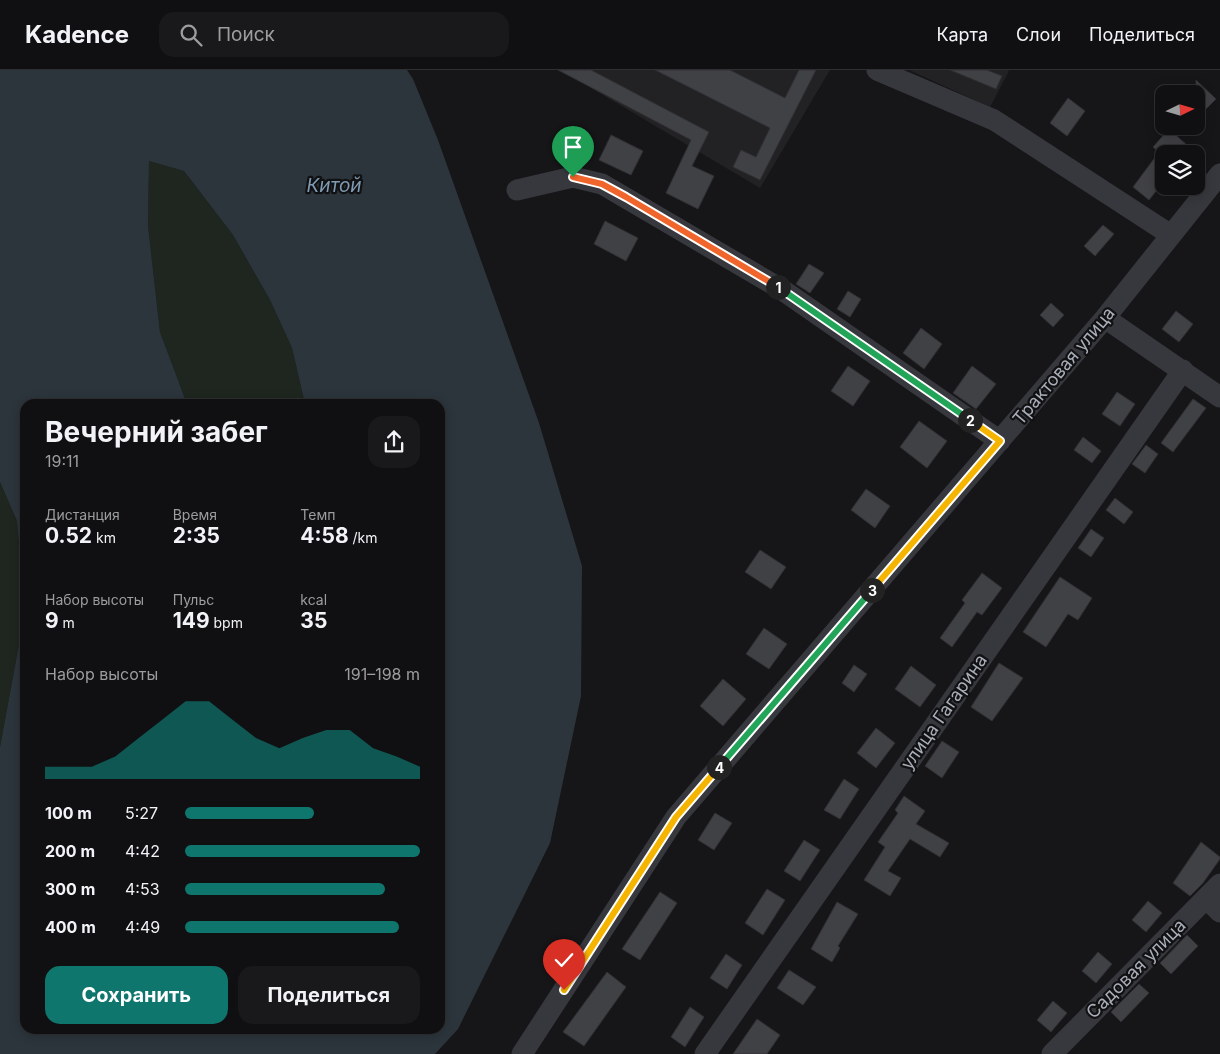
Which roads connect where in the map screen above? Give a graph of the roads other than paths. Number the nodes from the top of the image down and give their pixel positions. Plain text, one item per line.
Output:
1 (877, 70) edge
2 (1220, 174) edge
3 (517, 190) dead end
4 (1171, 235) junction
5 (1105, 318) junction
6 (1183, 370) junction
7 (1220, 397) edge
8 (1000, 441) junction
9 (1215, 898) edge
10 (528, 1052) edge
11 (705, 1054) edge
12 (1052, 1054) edge

1 - 4 street
2 - 4 street, Трактовая улица
3 - 8 street
4 - 5 street, Трактовая улица
5 - 6 street
5 - 8 street, Трактовая улица
6 - 7 street
6 - 11 street, улица Гагарина
8 - 10 street, Трактовая улица
9 - 12 street, Садовая улица

